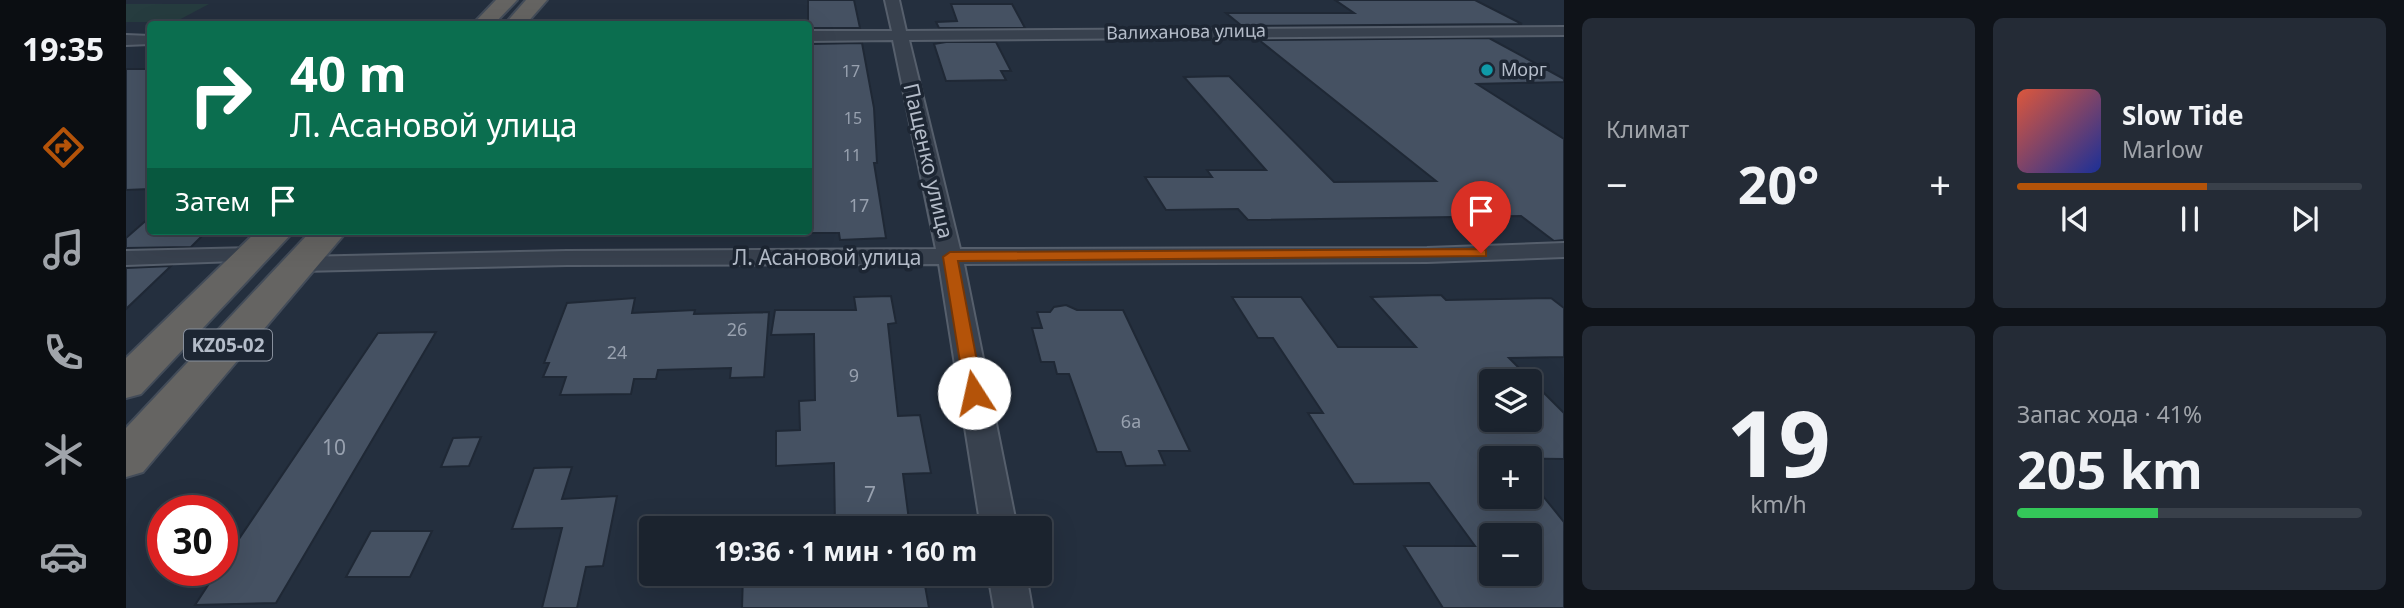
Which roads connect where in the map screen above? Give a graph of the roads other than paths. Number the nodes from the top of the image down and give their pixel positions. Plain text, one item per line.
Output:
1 (507, 0) edge
2 (537, 0) edge
3 (892, 0) edge
4 (486, 21) edge
5 (518, 21) edge
6 (1564, 31) edge
7 (899, 35) junction
8 (812, 36) edge
9 (126, 40) edge
10 (147, 40) edge
11 (326, 235) edge
12 (265, 243) edge
13 (1563, 251) edge
14 (950, 257) junction
15 (126, 258) edge
16 (301, 264) junction
17 (126, 383) edge
18 (126, 459) edge
19 (997, 516) edge
20 (1009, 586) edge
21 (1013, 608) edge

1 - 4 highway
2 - 5 highway
3 - 7 street, Пащенко улица
6 - 7 street, Валиханова улица
7 - 8 street, Валиханова улица
7 - 14 street, Пащенко улица
9 - 10 street
11 - 16 highway, KZ05-02
12 - 15 street
12 - 17 highway, KZ05-02
13 - 14 street, Л. Асановой улица
14 - 16 street, Л. Асановой улица
14 - 19 street, Пащенко улица
16 - 18 highway, KZ05-02
20 - 21 street

